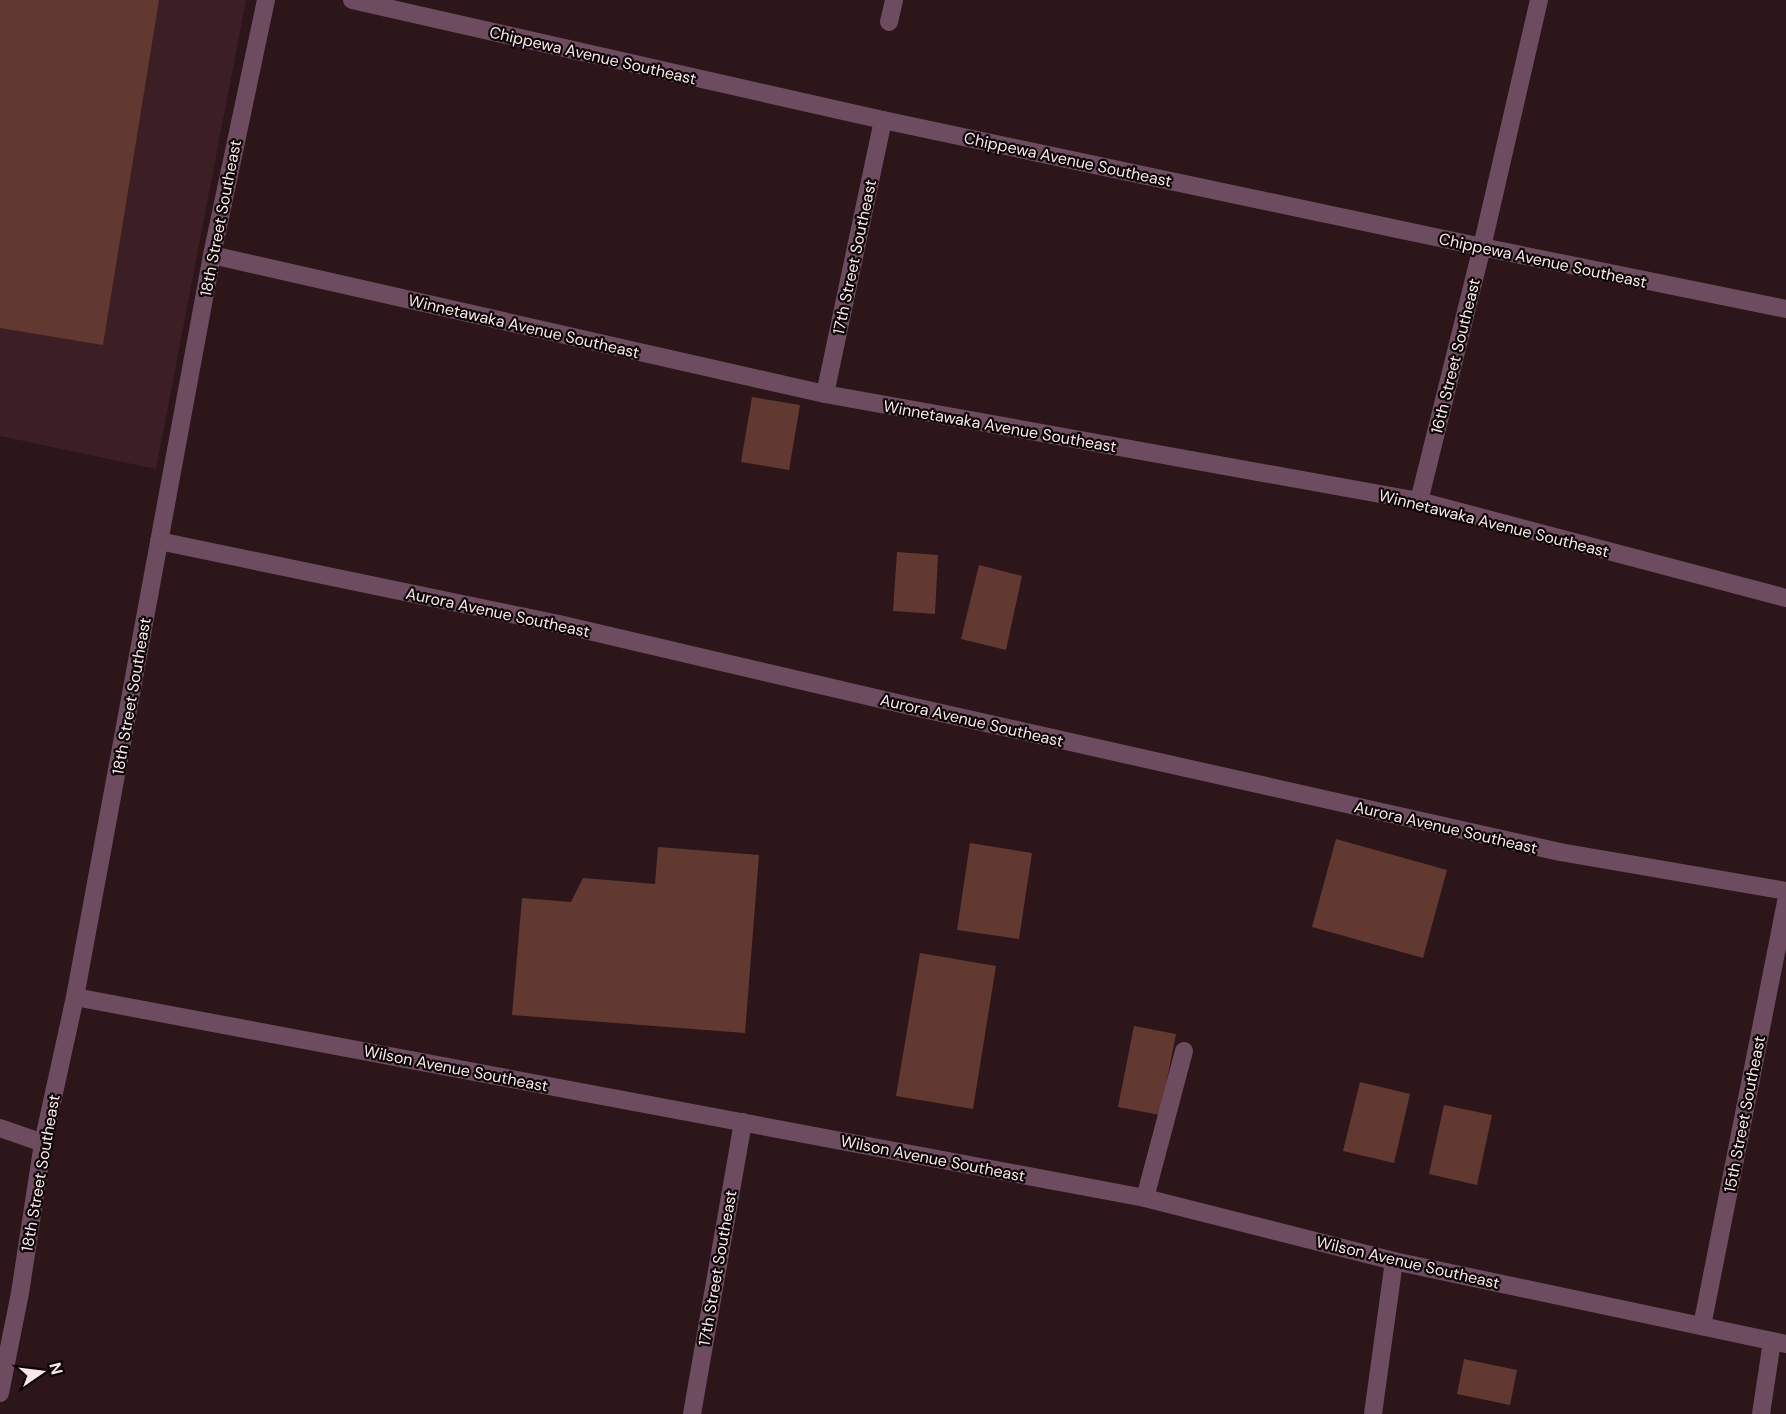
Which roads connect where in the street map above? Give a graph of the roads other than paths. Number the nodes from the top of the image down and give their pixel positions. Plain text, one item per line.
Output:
1 (266, 0) edge
2 (352, 0) edge
3 (894, 0) edge
4 (1539, 0) edge
5 (889, 22) dead end
6 (883, 120) junction
7 (1482, 247) junction
8 (212, 255) junction
9 (1786, 309) edge
10 (825, 394) junction
11 (1419, 501) junction
12 (159, 541) junction
13 (1786, 598) edge
14 (1786, 891) edge
15 (1786, 902) edge
16 (75, 997) junction
17 (1184, 1052) dead end
18 (743, 1122) junction
19 (0, 1128) edge
20 (43, 1143) junction
21 (1145, 1198) junction
22 (1394, 1261) junction
23 (1702, 1326) junction
24 (1779, 1342) edge
25 (0, 1393) edge
26 (692, 1414) edge
27 (1373, 1414) edge
28 (1761, 1414) edge

1 - 8 street, 18th Street Southeast
2 - 6 street, Chippewa Avenue Southeast
3 - 5 street
4 - 7 street, 16th Street Southeast
6 - 7 street, Chippewa Avenue Southeast
6 - 10 street, 17th Street Southeast
7 - 9 street, Chippewa Avenue Southeast
7 - 11 street, 16th Street Southeast
8 - 10 street, Winnetawaka Avenue Southeast
8 - 12 street, 18th Street Southeast
10 - 11 street, Winnetawaka Avenue Southeast
11 - 13 street, Winnetawaka Avenue Southeast
12 - 14 street, Aurora Avenue Southeast
12 - 16 street, 18th Street Southeast
15 - 23 street, 15th Street Southeast
16 - 18 street, Wilson Avenue Southeast
16 - 20 street, 18th Street Southeast
17 - 21 street
18 - 21 street, Wilson Avenue Southeast
18 - 26 street, 17th Street Southeast
19 - 20 street
20 - 25 street, 18th Street Southeast
21 - 22 street, Wilson Avenue Southeast
22 - 23 street, Wilson Avenue Southeast
22 - 27 street
23 - 24 street, Wilson Avenue Southeast
24 - 28 street

